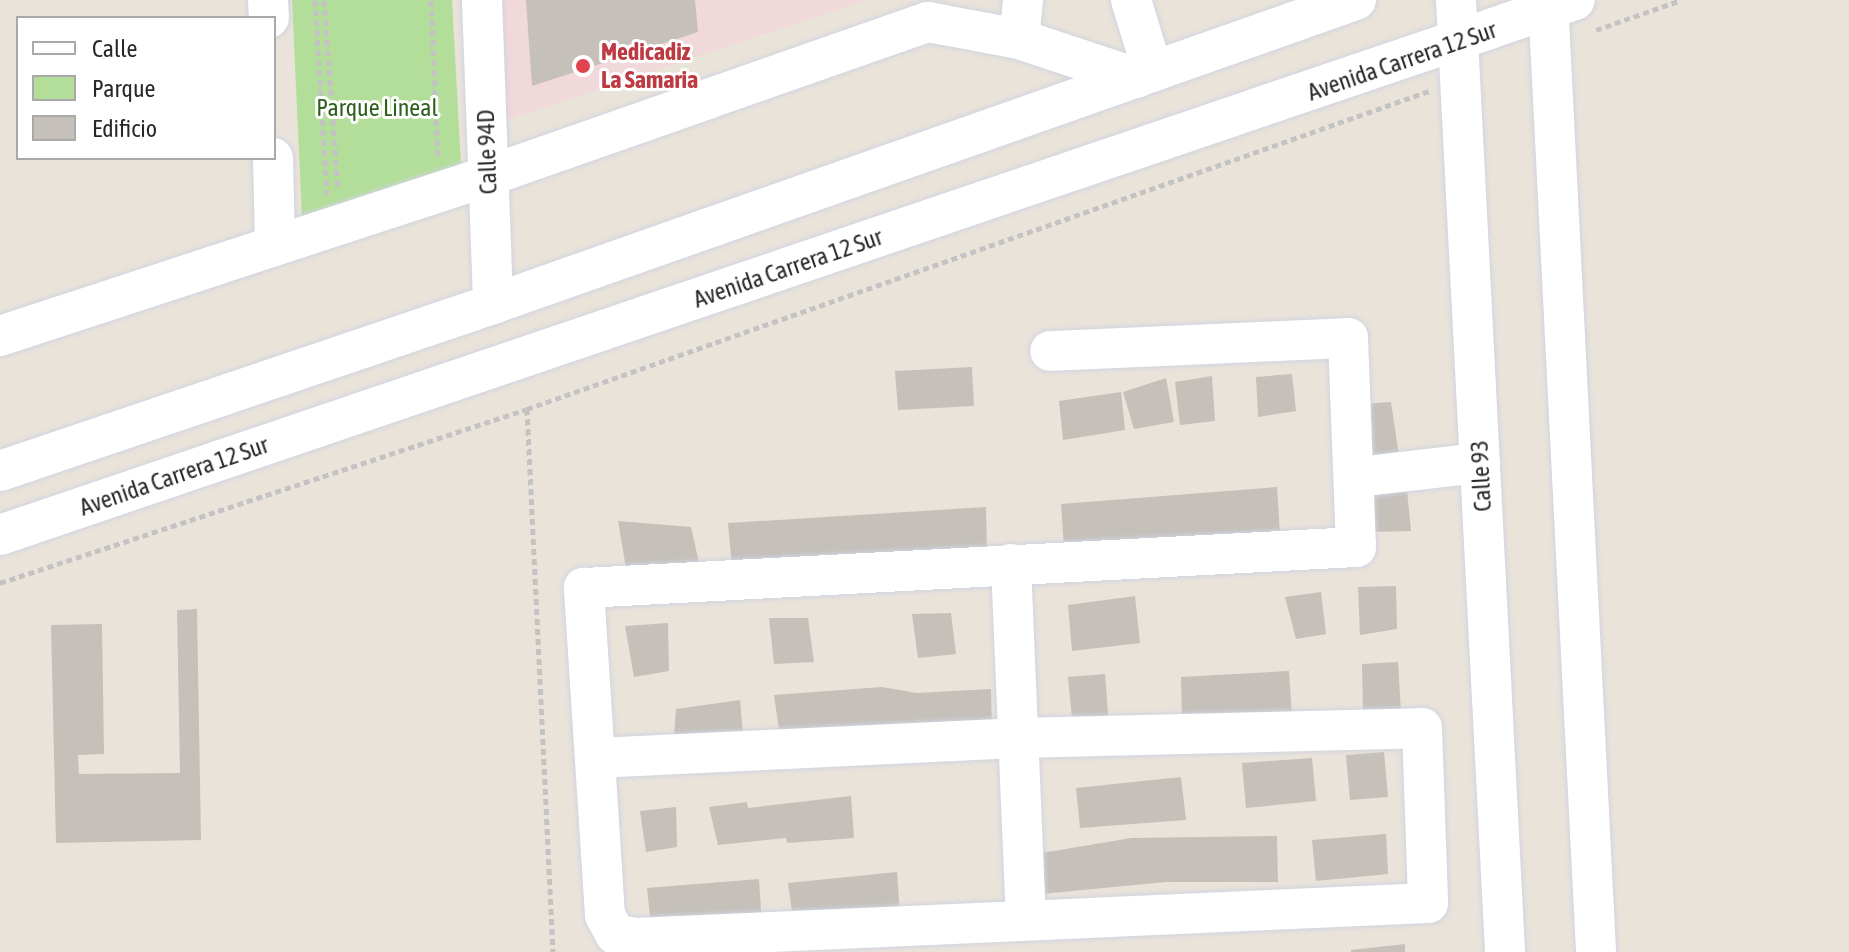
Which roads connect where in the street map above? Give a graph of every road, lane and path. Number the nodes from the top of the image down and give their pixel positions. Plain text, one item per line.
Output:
1 (315, 0) edge
2 (324, 0) edge
3 (431, 0) edge
4 (482, 0) edge
5 (1023, 0) edge
6 (1131, 0) edge
7 (1356, 0) edge
8 (1456, 0) edge
9 (1681, 0) edge
10 (943, 11) edge
11 (1555, 14) edge
12 (1019, 39) junction
13 (1459, 61) junction
14 (1145, 75) junction
15 (273, 160) edge
16 (439, 162) dead end
17 (488, 176) junction
18 (338, 194) dead end
19 (327, 197) dead end
20 (275, 245) junction
21 (493, 304) junction
22 (0, 336) edge
23 (1050, 351) dead end
24 (527, 409) junction
25 (1480, 463) junction
26 (0, 471) edge
27 (1357, 477) junction
28 (0, 535) edge
29 (1011, 564) junction
30 (0, 583) edge
31 (1018, 738) junction
32 (595, 758) junction
33 (1026, 918) junction
34 (553, 952) edge
35 (1505, 952) edge
36 (1596, 952) edge

1 - 19 path
2 - 18 path
3 - 16 path
4 - 17 street, Calle 94D
5 - 12 street
6 - 14 street
7 - 14 street
8 - 13 street, Calle 93
9 - 11 path
10 - 12 street
10 - 17 street
11 - 13 street, Avenida Carrera 12 Sur
11 - 36 street
12 - 14 street
13 - 24 path
13 - 25 street, Calle 93
13 - 28 street, Avenida Carrera 12 Sur
14 - 21 street
15 - 20 street
17 - 20 street
17 - 21 street, Calle 94D
20 - 22 street
21 - 26 street
23 - 27 street
24 - 30 path
24 - 34 path
25 - 27 street
25 - 35 street, Calle 93
27 - 29 street
29 - 31 street
29 - 32 street
31 - 32 street
31 - 33 street
31 - 33 street
32 - 33 street

